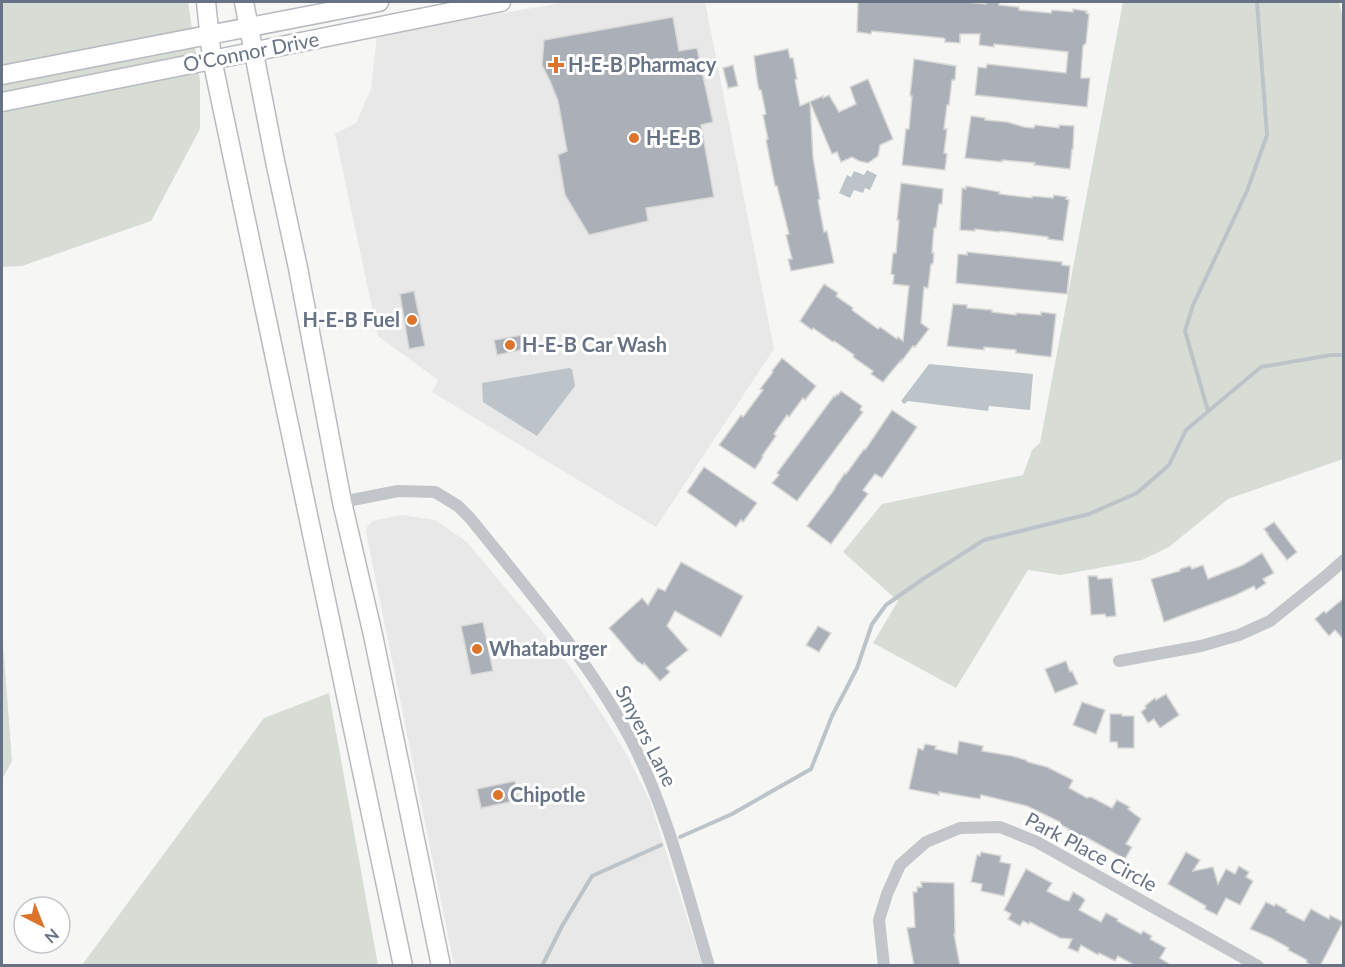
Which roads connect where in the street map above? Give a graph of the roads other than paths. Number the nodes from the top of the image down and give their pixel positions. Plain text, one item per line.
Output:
1 (206, 2) edge
2 (244, 2) edge
3 (379, 2) edge
4 (455, 2) edge
5 (501, 2) edge
6 (422, 18) junction
7 (248, 28) junction
8 (209, 34) junction
9 (254, 51) junction
10 (212, 59) junction
11 (2, 75) edge
12 (2, 102) edge
13 (342, 502) junction
14 (1344, 560) edge
15 (1119, 662) dead end
16 (403, 966) edge
17 (441, 966) edge
18 (709, 966) edge
19 (884, 966) edge
20 (1258, 966) edge

1 - 8 main road
2 - 7 main road
3 - 7 main road, O'Connor Drive
4 - 6 main road
5 - 6 main road, O'Connor Drive
6 - 9 main road, O'Connor Drive
7 - 8 main road, O'Connor Drive
7 - 9 main road
8 - 10 main road
8 - 11 main road, O'Connor Drive
9 - 10 main road, O'Connor Drive
9 - 13 main road
10 - 12 main road, O'Connor Drive
10 - 16 main road
13 - 17 main road
13 - 18 street, Smyers Lane
14 - 15 street
19 - 20 street, Park Place Circle

